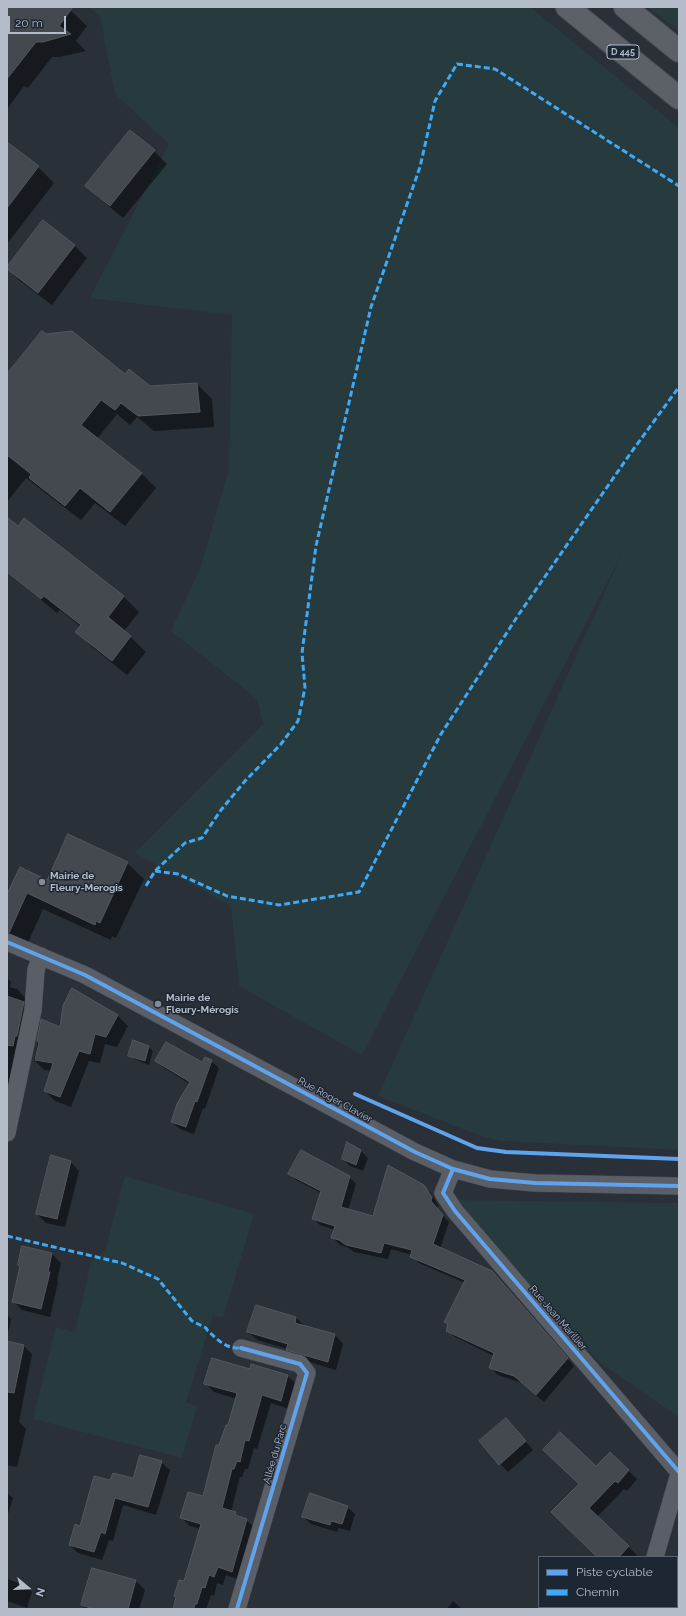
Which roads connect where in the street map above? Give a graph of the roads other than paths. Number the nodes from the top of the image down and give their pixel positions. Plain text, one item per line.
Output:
1 (567, 7) edge
2 (625, 7) edge
3 (679, 51) edge
4 (679, 98) edge
5 (7, 942) edge
6 (41, 956) junction
7 (7, 1133) edge
8 (453, 1169) junction
9 (679, 1186) edge
10 (241, 1348) dead end
11 (679, 1473) edge
12 (655, 1556) edge
13 (237, 1609) edge

1 - 4 main road, D 445
2 - 3 main road
5 - 6 street, Rue Roger Clavier
6 - 7 street
6 - 8 street, Rue Roger Clavier
8 - 9 street, Rue Roger Clavier
8 - 11 street, Rue Jean Marillier
10 - 13 street, Allée du Parc
11 - 12 street, Rue Jean Marillier

